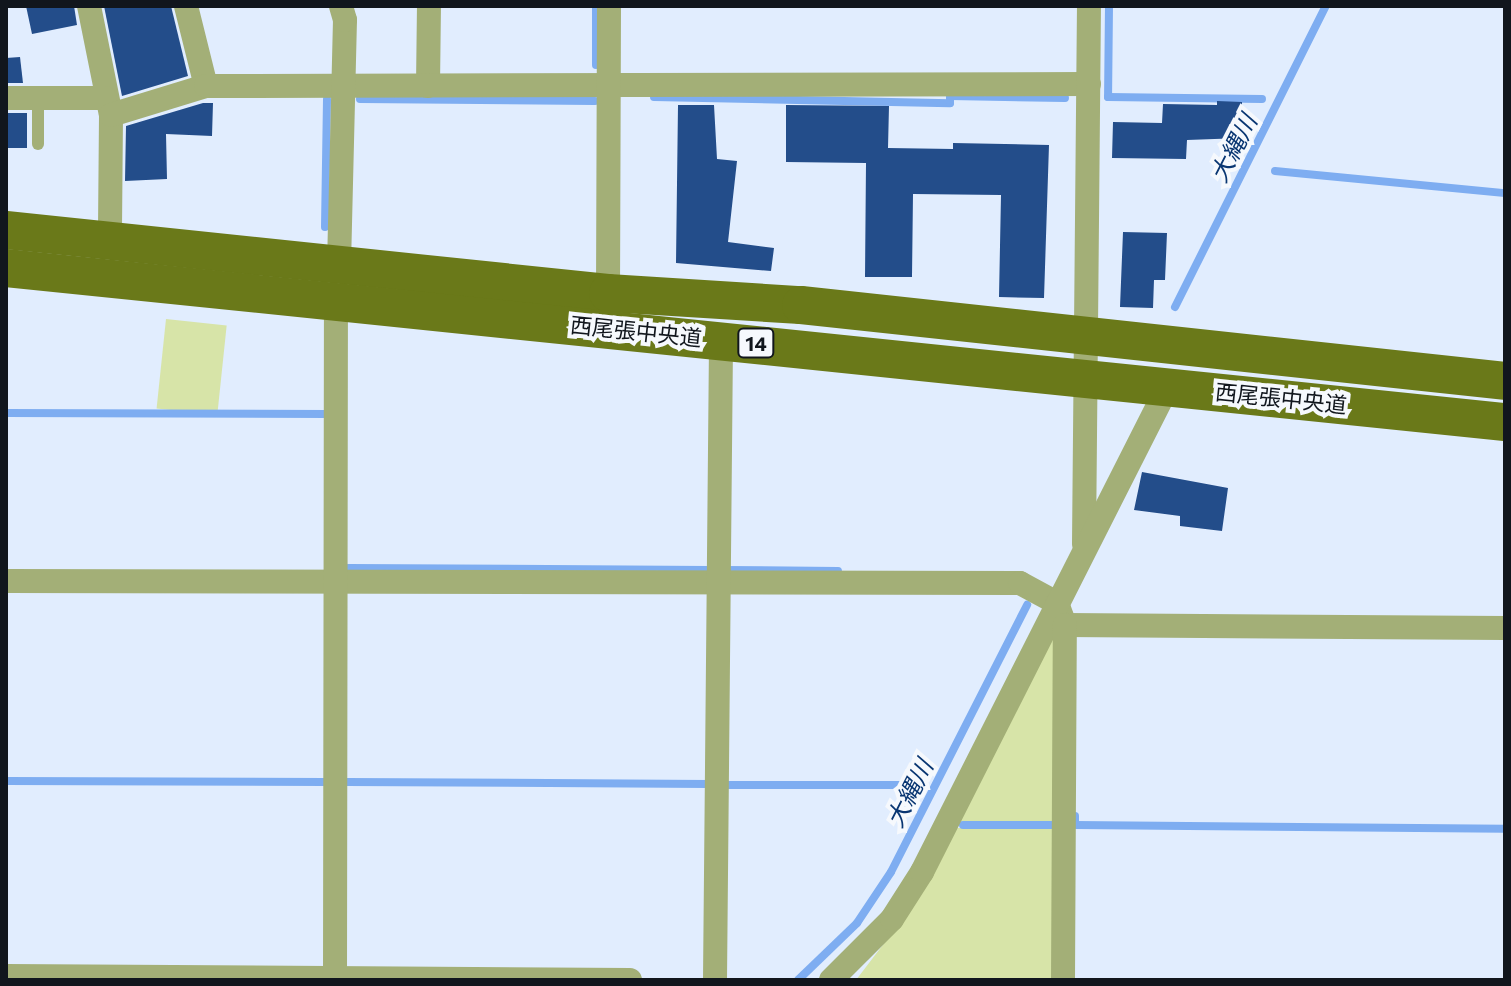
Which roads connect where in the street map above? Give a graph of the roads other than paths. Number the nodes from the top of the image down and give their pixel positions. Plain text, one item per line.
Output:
1 (89, 6) edge
2 (186, 6) edge
3 (341, 6) edge
4 (429, 6) edge
5 (609, 6) edge
6 (1089, 6) edge
7 (341, 84) junction
8 (1089, 84) junction
9 (206, 86) junction
10 (428, 86) junction
11 (608, 88) junction
12 (6, 98) edge
13 (38, 98) junction
14 (108, 106) junction
15 (38, 144) dead end
16 (6, 230) edge
17 (110, 241) junction
18 (6, 268) edge
19 (337, 282) junction
20 (608, 293) junction
21 (1086, 336) junction
22 (721, 340) junction
23 (1084, 378) junction
24 (1505, 381) edge
25 (1168, 386) junction
26 (1505, 422) edge
27 (1084, 549) junction
28 (6, 581) edge
29 (717, 581) junction
30 (336, 582) junction
31 (1061, 614) junction
32 (1505, 628) edge
33 (6, 976) edge
34 (335, 979) edge
35 (630, 980) edge
36 (715, 980) edge
37 (831, 980) edge
38 (1063, 980) edge

1 - 14 street
2 - 9 street
3 - 7 street
4 - 10 street
5 - 11 street
6 - 8 street
7 - 9 street
7 - 10 street
7 - 19 street
8 - 11 street
8 - 21 street
9 - 14 street
10 - 11 street
11 - 20 street
12 - 13 street
13 - 14 street
13 - 15 lane
14 - 17 street
16 - 17 main road, 西尾張中央道 / 14
17 - 19 main road, 西尾張中央道 / 14
18 - 19 main road, 西尾張中央道 / 14
19 - 20 main road, 西尾張中央道 / 14
19 - 22 main road, 西尾張中央道 / 14
19 - 30 street
20 - 21 main road, 西尾張中央道 / 14
21 - 23 street
21 - 24 main road, 西尾張中央道 / 14
22 - 23 main road, 西尾張中央道 / 14
22 - 29 street
23 - 25 main road, 西尾張中央道 / 14
23 - 27 street
25 - 26 main road, 西尾張中央道 / 14
25 - 27 street
27 - 31 street
28 - 30 street
29 - 30 street
29 - 31 street
29 - 36 street
30 - 34 street
31 - 32 street
31 - 37 street
31 - 38 street
33 - 34 street
34 - 35 street

